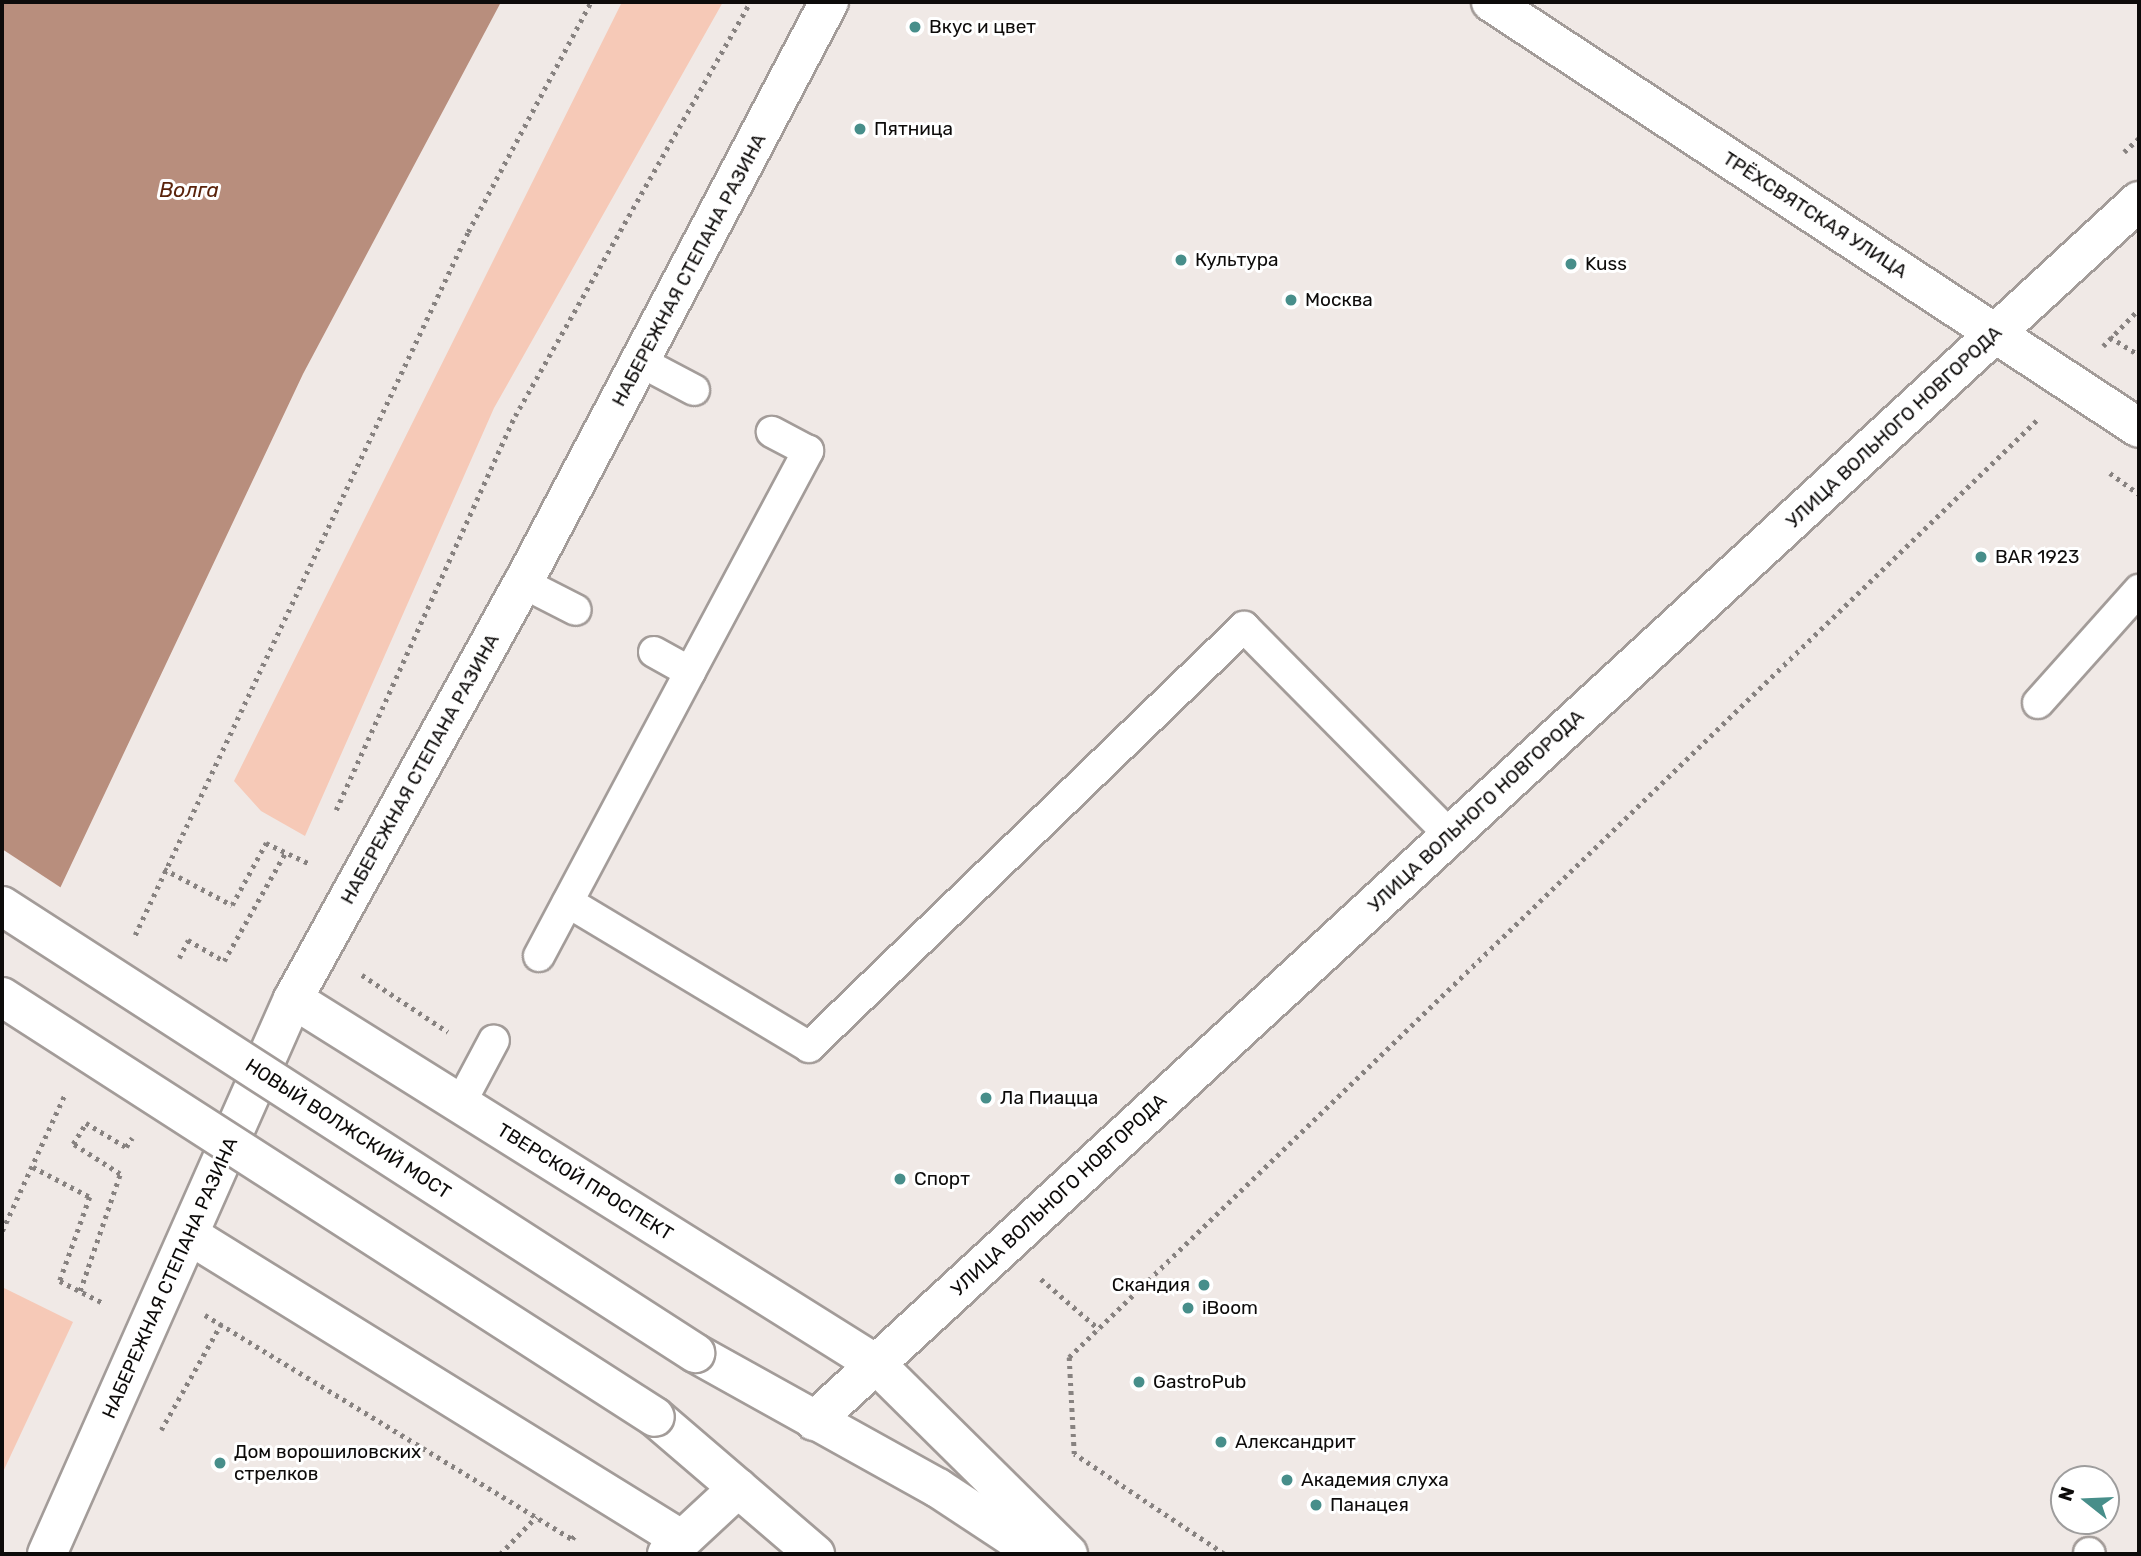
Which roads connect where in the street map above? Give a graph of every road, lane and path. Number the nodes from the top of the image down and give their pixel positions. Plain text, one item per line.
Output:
1 (591, 2) edge
2 (750, 2) edge
3 (829, 2) edge
4 (1491, 2) edge
5 (2139, 201) edge
6 (2139, 309) edge
7 (1995, 333) junction
8 (2109, 337) junction
9 (2139, 355) edge
10 (641, 362) junction
11 (2072, 384) junction
12 (694, 390) dead end
13 (2139, 428) edge
14 (772, 432) dead end
15 (523, 583) junction
16 (2139, 590) edge
17 (576, 610) dead end
18 (654, 652) dead end
19 (691, 672) junction
20 (2038, 703) dead end
21 (334, 815) dead end
22 (1450, 835) junction
23 (317, 852) dead end
24 (285, 853) junction
25 (164, 869) junction
26 (568, 902) junction
27 (2, 905) edge
28 (132, 943) dead end
29 (539, 956) dead end
30 (187, 963) dead end
31 (2, 997) edge
32 (293, 999) junction
33 (494, 1040) dead end
34 (66, 1092) dead end
35 (460, 1104) junction
36 (137, 1128) dead end
37 (33, 1167) junction
38 (2, 1231) edge
39 (191, 1236) junction
40 (80, 1291) junction
41 (166, 1292) junction
42 (107, 1306) dead end
43 (876, 1364) junction
44 (814, 1421) junction
45 (738, 1488) junction
46 (536, 1517) junction
47 (572, 1539) dead end
48 (675, 1547) edge
49 (47, 1554) edge
50 (500, 1554) edge
51 (815, 1554) edge
52 (1038, 1554) edge
53 (1068, 1554) edge
54 (1224, 1554) edge

1 - 25 path
2 - 21 path
3 - 10 street, НАБЕРЕЖНАЯ СТЕПАНА РАЗИНА
4 - 7 street, ТРЁХСВЯТСКАЯ УЛИЦА
5 - 7 street, УЛИЦА ВОЛЬНОГО НОВГОРОДА
6 - 8 path
7 - 11 street, ТРЁХСВЯТСКАЯ УЛИЦА
7 - 22 street, УЛИЦА ВОЛЬНОГО НОВГОРОДА
8 - 9 path
8 - 11 path
10 - 12 lane
10 - 15 street, НАБЕРЕЖНАЯ СТЕПАНА РАЗИНА
11 - 13 street, ТРЁХСВЯТСКАЯ УЛИЦА
11 - 54 path
14 - 19 lane
15 - 17 lane
15 - 32 street, НАБЕРЕЖНАЯ СТЕПАНА РАЗИНА
16 - 20 lane
18 - 19 lane
19 - 26 lane
22 - 26 lane
22 - 43 street, УЛИЦА ВОЛЬНОГО НОВГОРОДА
23 - 24 path
24 - 25 path
24 - 30 path
25 - 28 path
26 - 29 lane
27 - 44 street, НОВЫЙ ВОЛЖСКИЙ МОСТ, bridge
31 - 45 street, bridge
32 - 35 street, ТВЕРСКОЙ ПРОСПЕКТ
32 - 39 street, НАБЕРЕЖНАЯ СТЕПАНА РАЗИНА
33 - 35 lane
34 - 37 path
35 - 43 street, ТВЕРСКОЙ ПРОСПЕКТ
36 - 40 path
37 - 38 path
37 - 40 path
39 - 41 street, НАБЕРЕЖНАЯ СТЕПАНА РАЗИНА
39 - 48 street
40 - 42 path
41 - 46 path
41 - 49 street, НАБЕРЕЖНАЯ СТЕПАНА РАЗИНА
43 - 44 street, УЛИЦА ВОЛЬНОГО НОВГОРОДА
43 - 53 street, ТВЕРСКОЙ ПРОСПЕКТ
44 - 52 street
45 - 48 street
45 - 51 street
46 - 47 path
46 - 50 path

